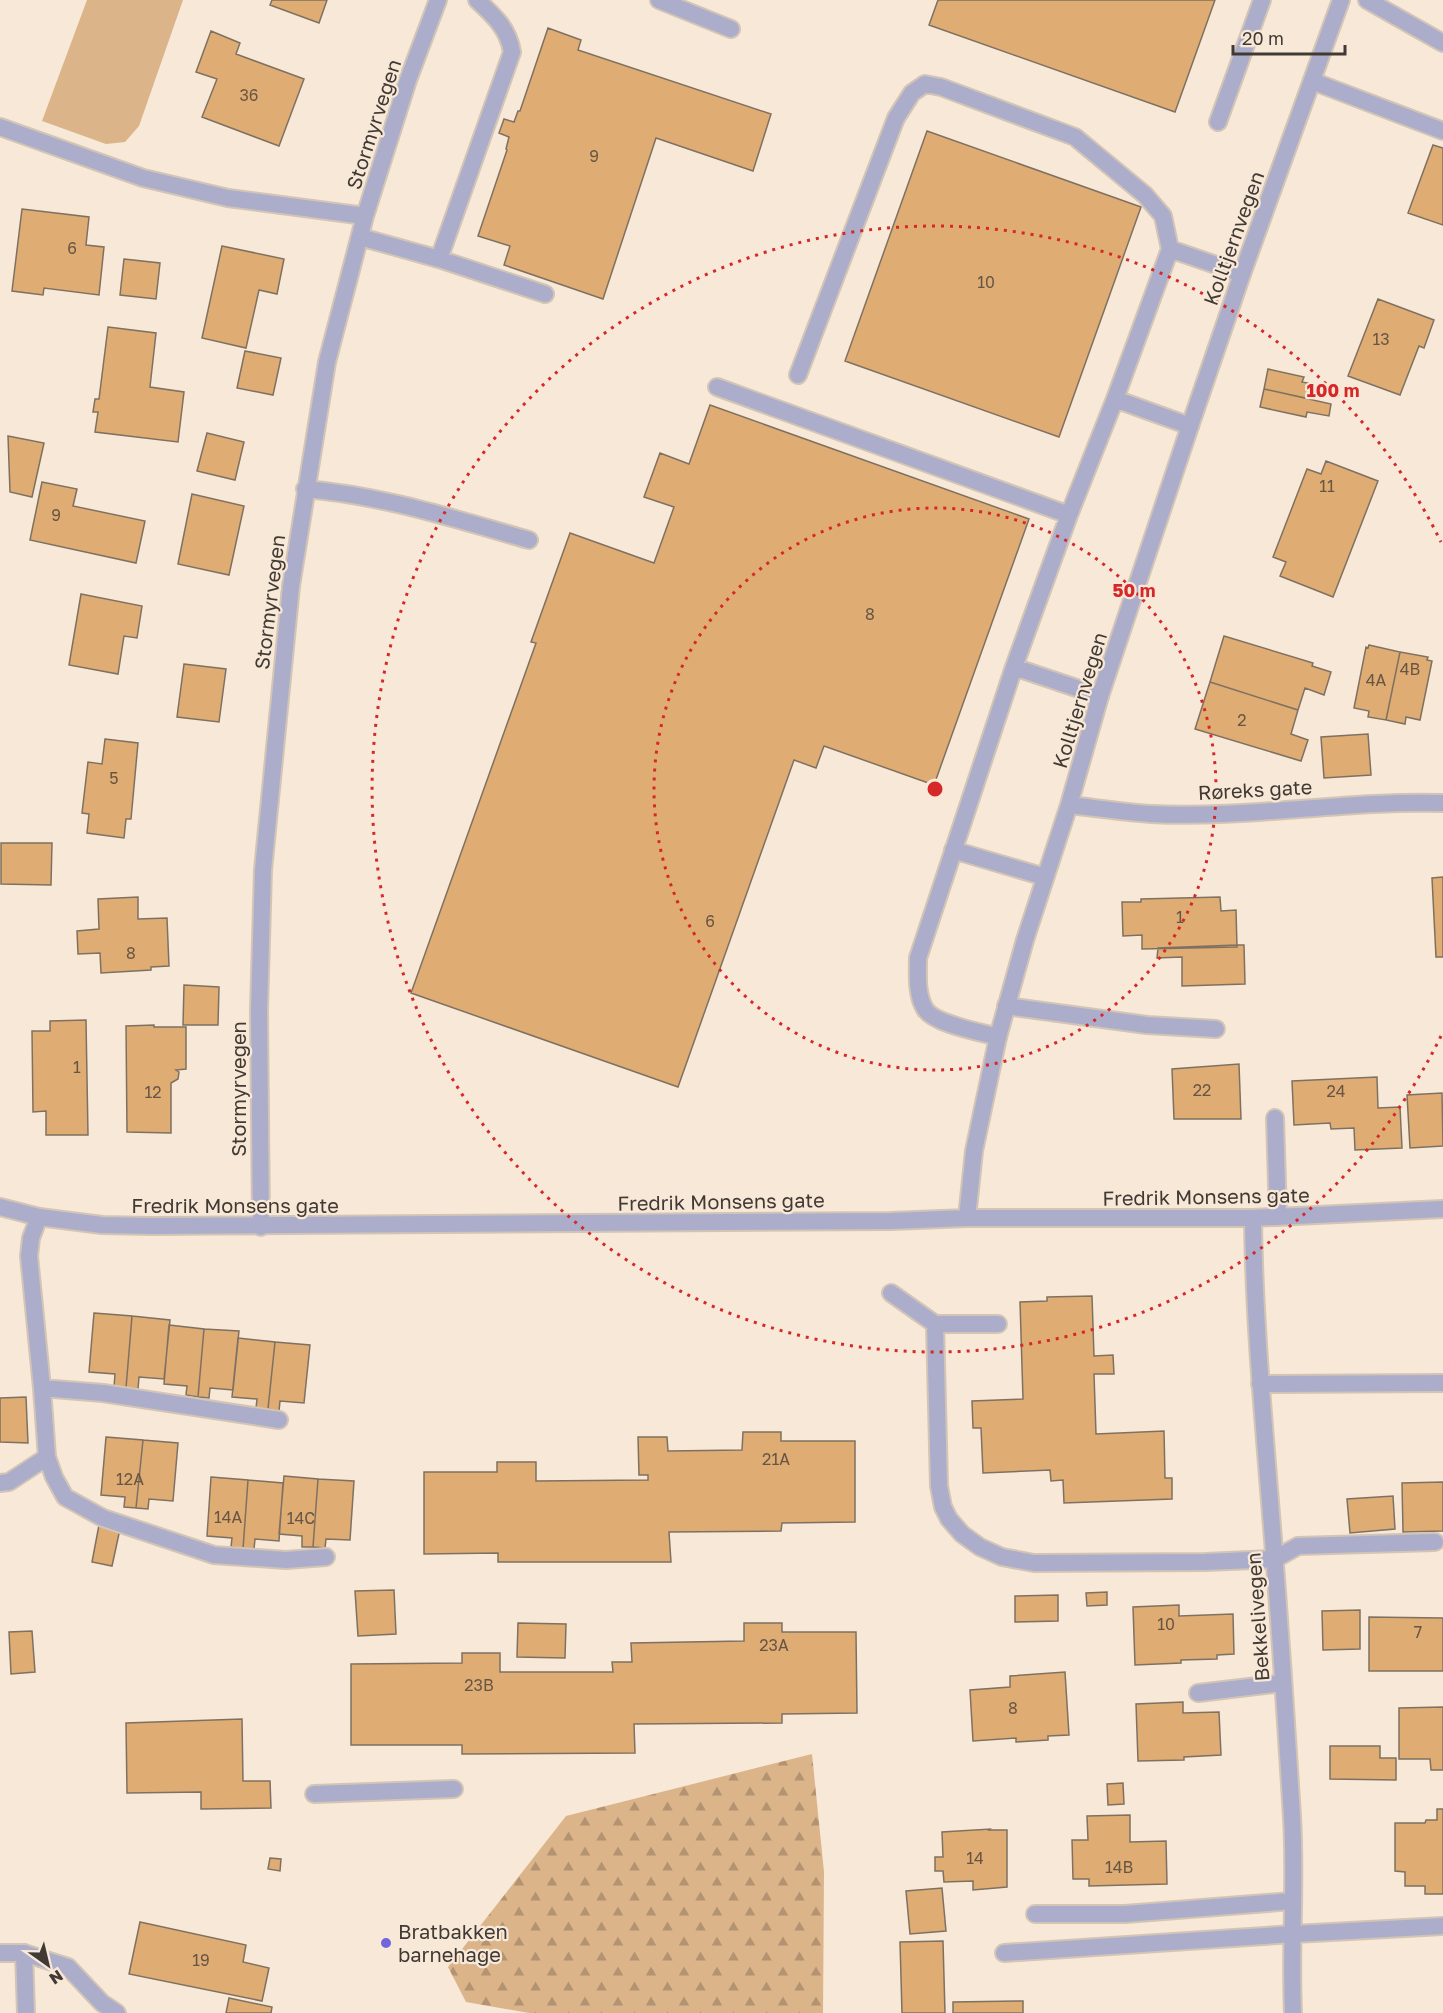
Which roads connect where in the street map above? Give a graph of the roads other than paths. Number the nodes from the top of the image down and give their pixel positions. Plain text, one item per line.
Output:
1 (438, 0) edge
2 (477, 0) edge
3 (659, 0) edge
4 (1262, 0) edge
5 (1341, 0) edge
6 (1367, 0) edge
7 (732, 29) dead end
8 (1443, 43) edge
9 (1312, 81) junction
10 (1218, 122) dead end
11 (0, 126) edge
12 (1443, 131) edge
13 (365, 216) junction
14 (360, 237) junction
15 (1170, 249) junction
16 (439, 259) junction
17 (1242, 274) junction
18 (545, 294) dead end
19 (798, 375) dead end
20 (717, 387) dead end
21 (1115, 399) junction
22 (1190, 426) junction
23 (305, 489) junction
24 (1069, 515) junction
25 (529, 540) dead end
26 (1014, 667) junction
27 (1100, 696) junction
28 (1443, 803) edge
29 (1069, 805) junction
30 (952, 850) junction
31 (1045, 877) junction
32 (1006, 1006) junction
33 (1216, 1029) dead end
34 (998, 1037) junction
35 (1275, 1118) dead end
36 (0, 1208) edge
37 (1443, 1209) edge
38 (39, 1217) junction
39 (1278, 1217) junction
40 (967, 1218) junction
41 (1252, 1218) junction
42 (261, 1227) junction
43 (891, 1293) dead end
44 (935, 1324) junction
45 (998, 1324) dead end
46 (1443, 1383) edge
47 (1260, 1384) junction
48 (42, 1388) junction
49 (279, 1420) dead end
50 (47, 1457) junction
51 (0, 1483) edge
52 (1435, 1542) dead end
53 (326, 1557) dead end
54 (1275, 1559) junction
55 (1283, 1683) junction
56 (1198, 1693) dead end
57 (454, 1789) dead end
58 (314, 1794) dead end
59 (1293, 1901) junction
60 (1035, 1914) dead end
61 (1443, 1926) edge
62 (1294, 1934) junction
63 (0, 1953) edge
64 (24, 1953) junction
65 (1004, 1953) dead end
66 (26, 2013) edge
67 (117, 2013) edge
68 (1293, 2013) edge

1 - 13 street, Stormyrvegen
2 - 16 street
3 - 7 street
4 - 10 street
5 - 9 street, Kolltjernvegen
6 - 8 street
9 - 12 street
9 - 17 street, Kolltjernvegen
11 - 13 street
13 - 14 street, Stormyrvegen
14 - 16 street
14 - 23 street, Stormyrvegen
15 - 17 street
15 - 19 street
15 - 21 street
16 - 18 street
17 - 22 street, Kolltjernvegen
20 - 24 street
21 - 22 street
21 - 24 street
22 - 27 street, Kolltjernvegen
23 - 25 street
23 - 42 street, Stormyrvegen
24 - 26 street
26 - 27 street
26 - 30 street
27 - 29 street, Kolltjernvegen
28 - 29 street, Røreks gate
29 - 31 street, Kolltjernvegen
30 - 31 street
30 - 34 street
31 - 32 street, Kolltjernvegen
32 - 33 street
32 - 34 street, Kolltjernvegen
34 - 40 street, Kolltjernvegen
35 - 39 street
36 - 38 street, Fredrik Monsens gate
37 - 39 street, Fredrik Monsens gate
38 - 42 street, Fredrik Monsens gate
38 - 48 street
39 - 41 street, Fredrik Monsens gate
40 - 41 street, Fredrik Monsens gate
40 - 42 street, Fredrik Monsens gate
41 - 47 street, Bekkelivegen
43 - 44 street
44 - 45 street
44 - 54 street
46 - 47 street
47 - 54 street, Bekkelivegen
48 - 49 street
48 - 50 street
50 - 51 street
50 - 53 street
52 - 54 street
54 - 55 street, Bekkelivegen
55 - 56 street
55 - 59 street, Bekkelivegen
57 - 58 street
59 - 60 street
59 - 62 street, Bekkelivegen
61 - 62 street
62 - 65 street
62 - 68 street, Bekkelivegen
63 - 64 street
64 - 66 street
64 - 67 street

